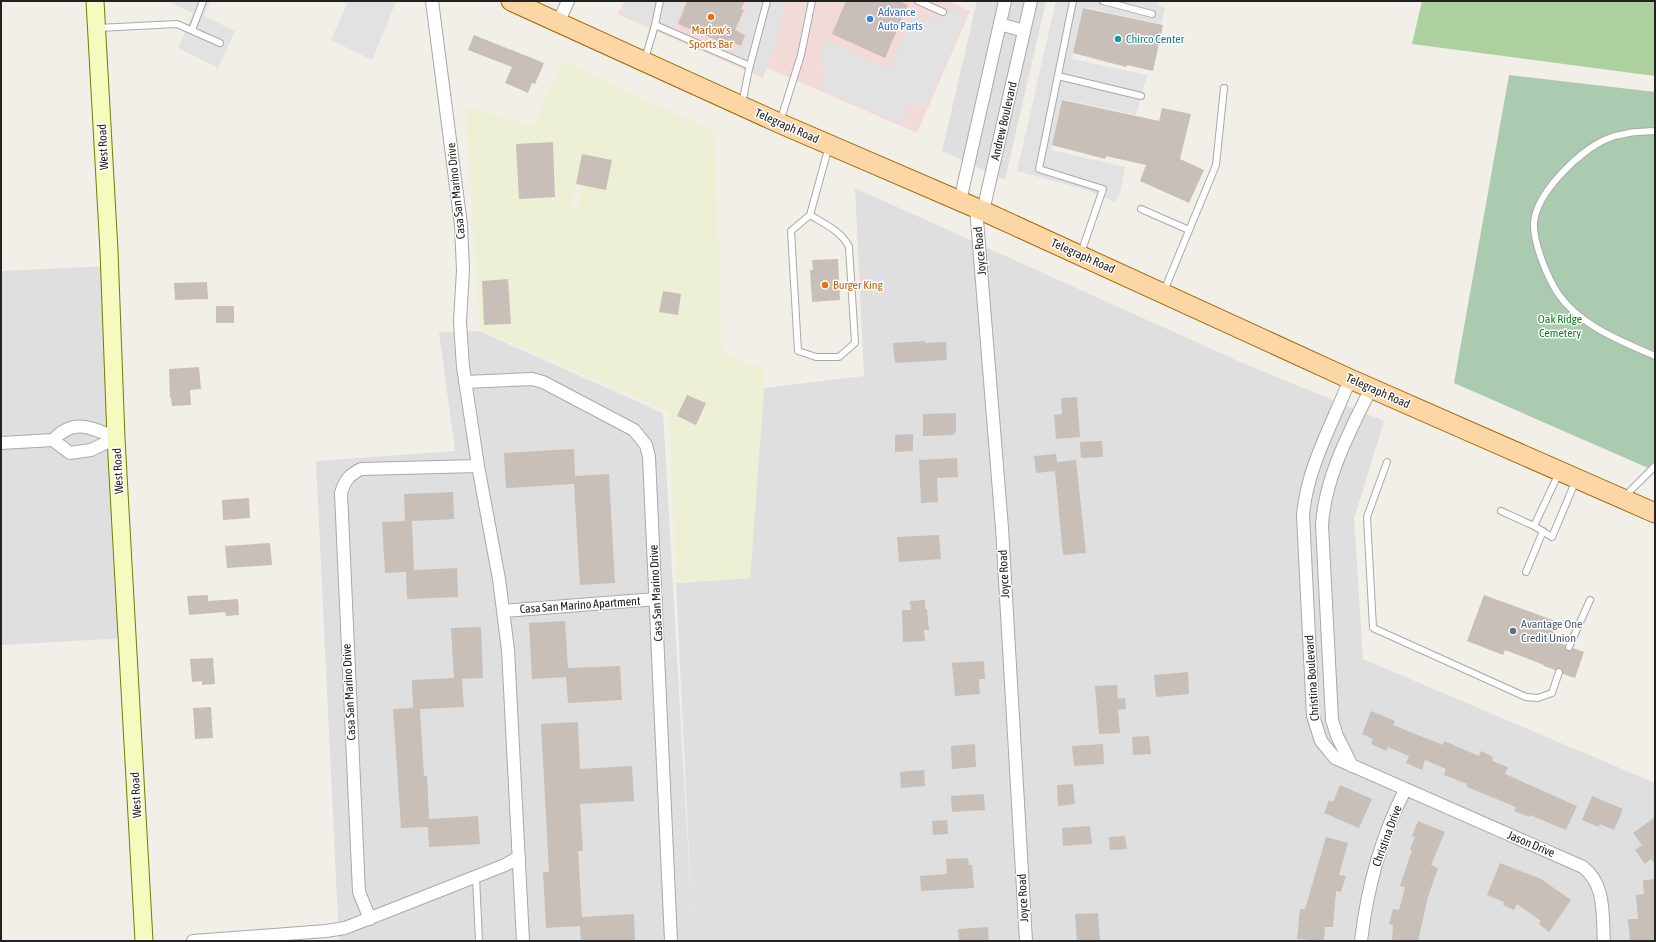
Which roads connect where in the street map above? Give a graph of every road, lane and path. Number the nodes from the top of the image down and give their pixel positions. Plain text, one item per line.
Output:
1 (95, 1) edge
2 (203, 1) edge
3 (432, 1) edge
4 (511, 1) edge
5 (568, 1) edge
6 (660, 1) edge
7 (767, 1) edge
8 (812, 1) edge
9 (918, 1) edge
10 (1005, 1) edge
11 (1031, 1) edge
12 (1074, 1) edge
13 (1103, 1) edge
14 (536, 6) edge
15 (943, 12) dead end
16 (1152, 14) dead end
17 (558, 23) junction
18 (1000, 24) junction
19 (655, 25) junction
20 (97, 28) junction
21 (192, 30) junction
22 (1024, 30) junction
23 (220, 43) dead end
24 (644, 63) junction
25 (750, 66) junction
26 (1058, 76) junction
27 (1224, 88) dead end
28 (1141, 96) dead end
29 (742, 106) junction
30 (779, 123) junction
31 (1655, 131) edge
32 (829, 145) junction
33 (973, 207) junction
34 (1141, 209) dead end
35 (810, 215) junction
36 (1189, 230) junction
37 (1080, 255) junction
38 (1164, 293) junction
39 (1655, 356) edge
40 (1350, 379) junction
41 (465, 382) junction
42 (1371, 388) junction
43 (116, 438) junction
44 (53, 440) junction
45 (1, 443) edge
46 (1388, 462) dead end
47 (478, 466) junction
48 (1655, 466) edge
49 (1568, 475) junction
50 (1310, 478) junction
51 (1330, 483) junction
52 (1622, 499) junction
53 (1501, 511) dead end
54 (1655, 513) edge
55 (1534, 526) junction
56 (1543, 531) junction
57 (1526, 572) dead end
58 (656, 599) junction
59 (1590, 600) dead end
60 (503, 611) junction
61 (1327, 635) junction
62 (1308, 636) junction
63 (1569, 646) dead end
64 (1559, 672) dead end
65 (1352, 766) junction
66 (1405, 790) junction
67 (519, 857) junction
68 (476, 877) junction
69 (370, 919) junction
70 (144, 941) edge
71 (193, 941) edge
72 (479, 941) edge
73 (523, 941) edge
74 (671, 941) edge
75 (1026, 941) edge
76 (1361, 941) edge
77 (1604, 941) edge

1 - 20 street, West Road
2 - 21 lane
3 - 41 street, Casa San Marino Drive
4 - 14 main road, Telegraph Road
5 - 17 street
6 - 19 lane
7 - 25 lane
8 - 30 lane
9 - 15 lane
10 - 18 street
11 - 22 street, Andrew Boulevard
12 - 26 lane
13 - 16 lane
14 - 17 main road, Telegraph Road
17 - 24 main road, Telegraph Road
18 - 22 street
18 - 33 street
19 - 24 lane
19 - 25 lane
20 - 21 lane
20 - 43 street, West Road
21 - 23 lane
22 - 33 street, Andrew Boulevard
24 - 29 main road, Telegraph Road
25 - 29 lane
26 - 28 lane
26 - 37 lane
27 - 36 lane
29 - 30 main road, Telegraph Road
30 - 32 main road, Telegraph Road
31 - 39 lane
32 - 33 main road, Telegraph Road
32 - 35 lane
33 - 37 main road, Telegraph Road
33 - 75 street, Joyce Road
34 - 36 lane
35 - 35 lane
36 - 38 lane
37 - 38 main road, Telegraph Road
38 - 40 main road, Telegraph Road
40 - 42 main road, Telegraph Road
40 - 50 street, Christina Boulevard
41 - 47 street, Casa San Marino Drive
41 - 58 street, Casa San Marino Drive
42 - 49 main road, Telegraph Road
42 - 51 street, Christina Boulevard
43 - 44 street
43 - 44 street
43 - 70 street, West Road
44 - 45 street
46 - 64 lane
47 - 60 street, Casa San Marino Drive
47 - 69 street, Casa San Marino Drive
48 - 52 lane
49 - 52 main road, Telegraph Road
49 - 55 lane
49 - 56 lane
50 - 51 street
50 - 62 street, Christina Boulevard
51 - 61 street, Christina Boulevard
52 - 54 main road, Telegraph Road
53 - 55 lane
55 - 56 lane
56 - 57 lane
58 - 60 street, Casa San Marino Apartment
58 - 74 street, Casa San Marino Drive
59 - 63 lane
60 - 67 street, Casa San Marino Drive
61 - 62 street
61 - 65 street, Christina Boulevard
62 - 65 street, Christina Boulevard
65 - 66 street, Christina Drive
66 - 76 street, Christina Drive
66 - 77 street, Jason Drive
67 - 68 street
67 - 73 street, Casa San Marino Drive
68 - 69 street
68 - 72 lane
69 - 71 street

